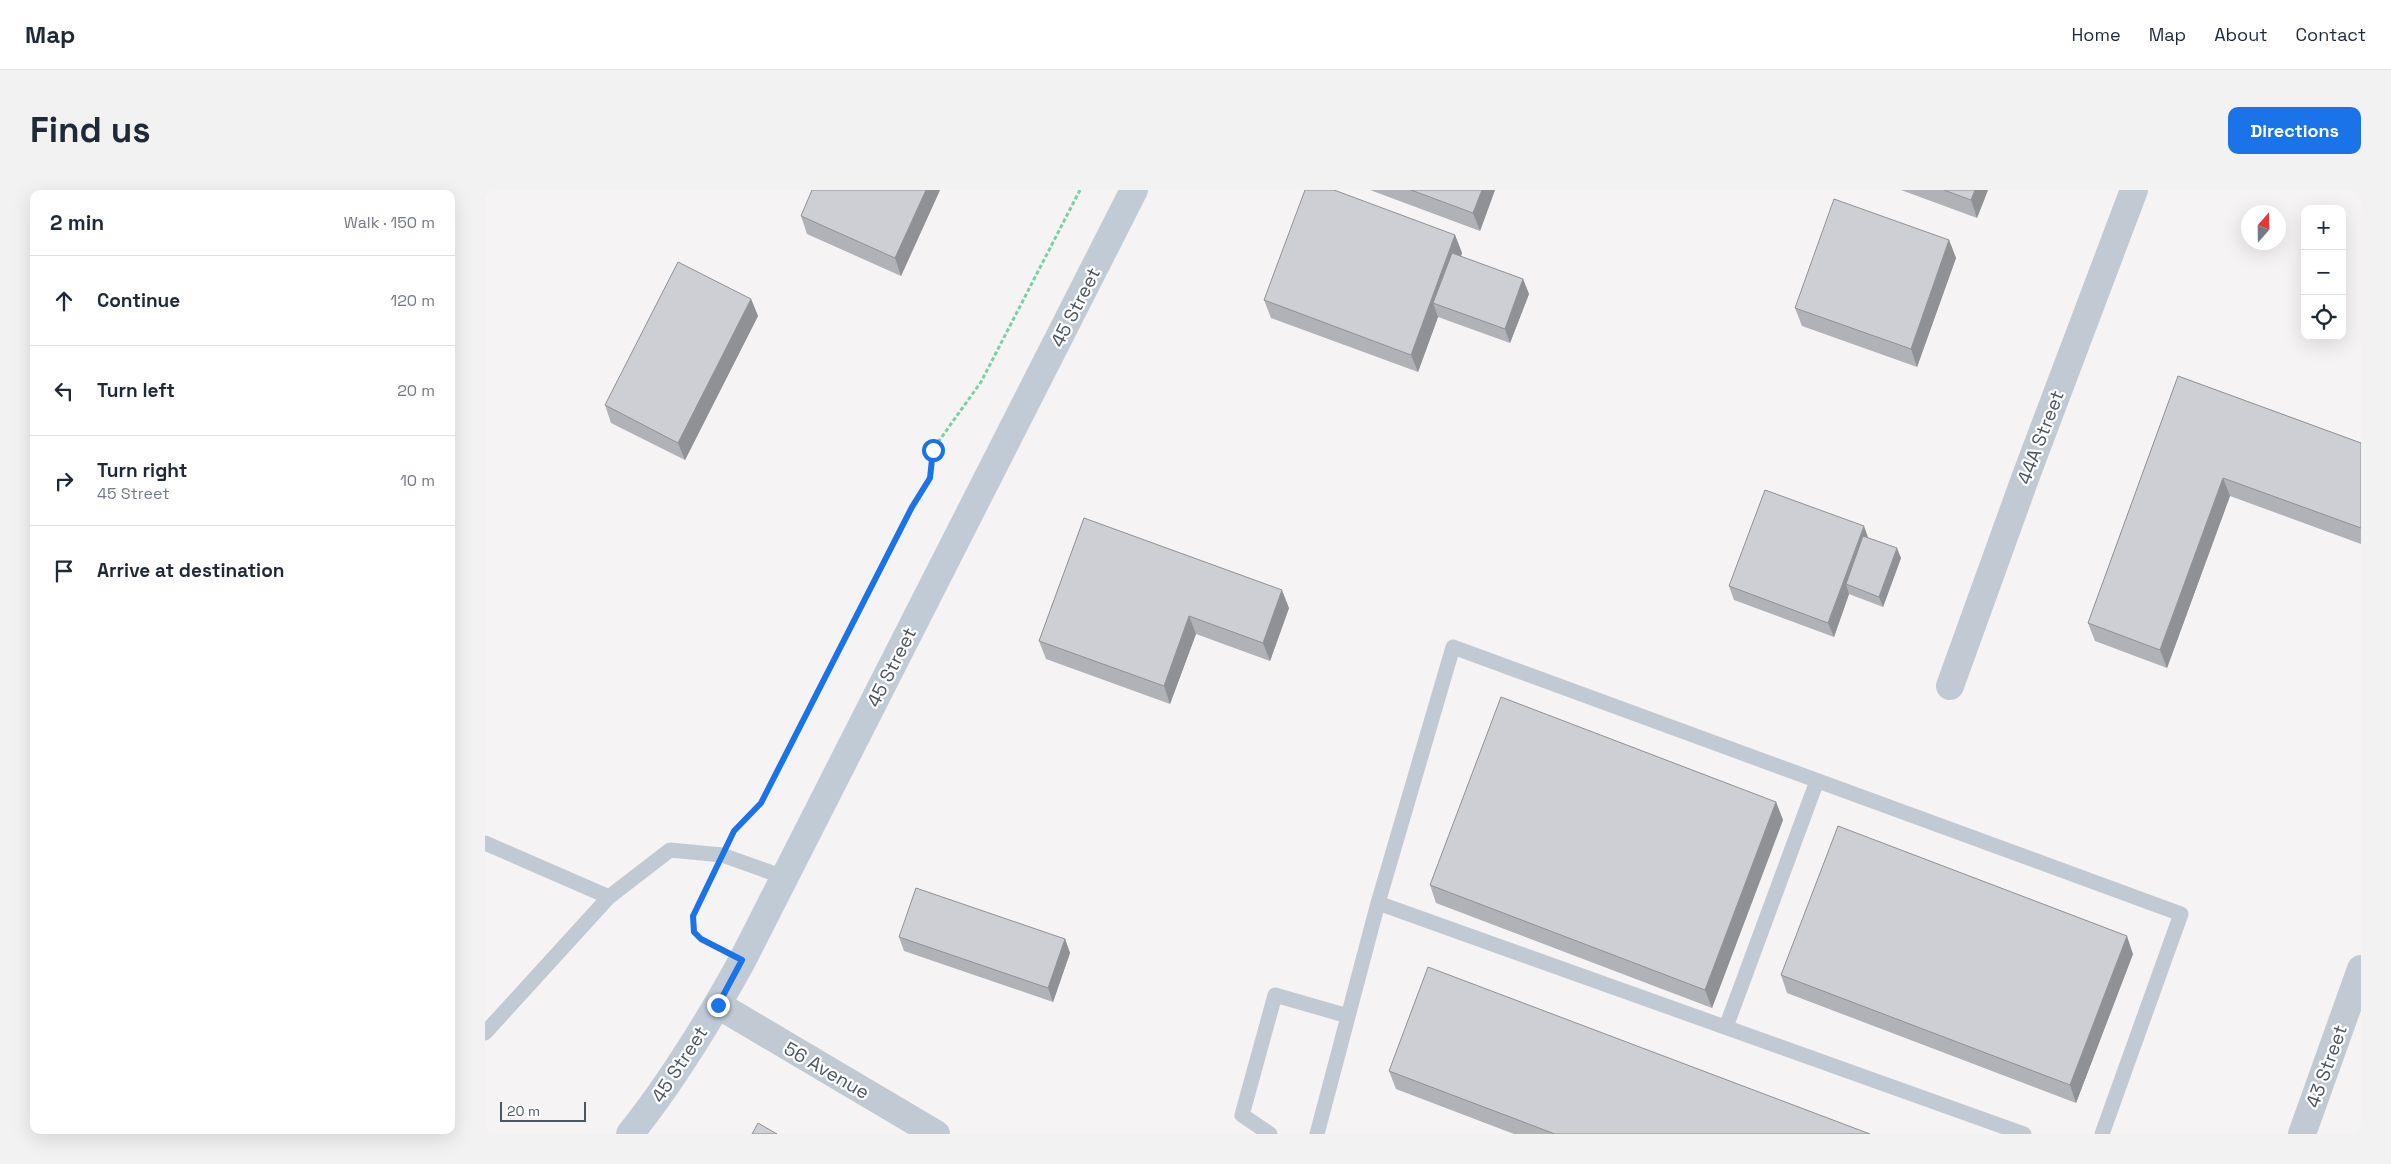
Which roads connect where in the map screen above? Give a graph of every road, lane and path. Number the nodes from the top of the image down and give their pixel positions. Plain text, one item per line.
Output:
1 (1080, 190) edge
2 (1134, 190) edge
3 (2134, 190) edge
4 (1950, 686) dead end
5 (1817, 781) junction
6 (485, 843) edge
7 (722, 856) junction
8 (784, 877) junction
9 (609, 897) junction
10 (1377, 903) junction
11 (742, 960) junction
12 (2361, 969) edge
13 (718, 1005) junction
14 (1348, 1016) junction
15 (1726, 1027) junction
16 (485, 1034) edge
17 (630, 1134) edge
18 (936, 1134) edge
19 (1270, 1134) edge
20 (1317, 1134) edge
21 (2024, 1134) edge
22 (2102, 1134) edge
23 (2301, 1134) edge

1 - 7 path
2 - 8 main road, 45 Street
3 - 4 street, 44A Street
5 - 10 lane
5 - 15 lane
5 - 22 lane
6 - 9 lane
7 - 8 lane
7 - 9 lane
7 - 11 path
8 - 11 main road, 45 Street
9 - 16 lane
10 - 14 lane
10 - 15 lane
11 - 13 main road, 45 Street
12 - 23 street, 43 Street
13 - 17 main road, 45 Street
13 - 18 street, 56 Avenue
14 - 19 lane
14 - 20 lane
15 - 21 lane

